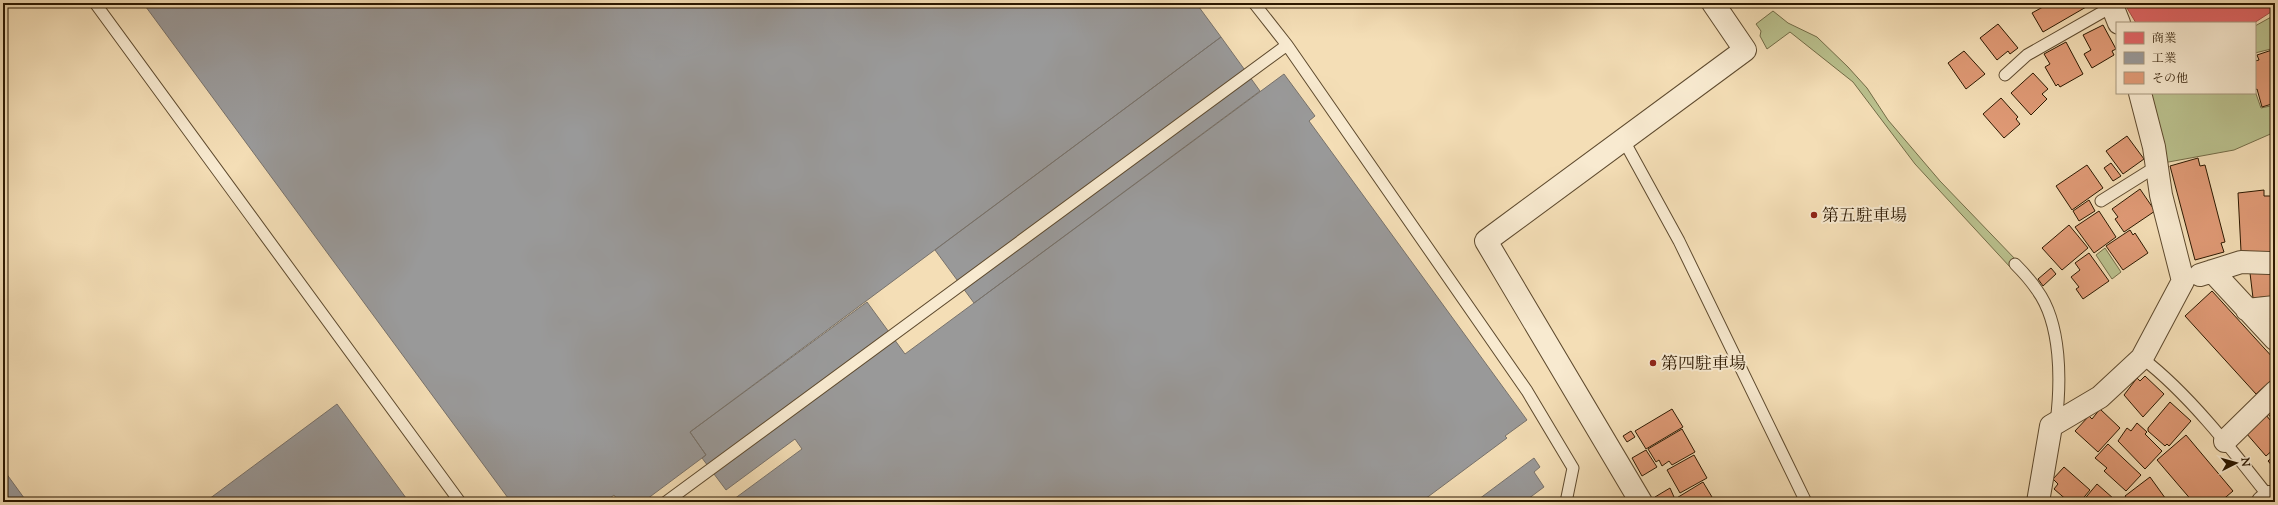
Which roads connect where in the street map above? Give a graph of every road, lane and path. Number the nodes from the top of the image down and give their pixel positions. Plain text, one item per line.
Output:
1 (95, 3) edge
2 (1254, 3) edge
3 (1713, 3) edge
4 (2114, 11) edge
5 (1287, 45) junction
6 (2005, 75) dead end
7 (2140, 94) edge
8 (1623, 139) junction
9 (2157, 166) junction
10 (2101, 201) dead end
11 (2269, 263) dead end
12 (2015, 264) dead end
13 (2212, 271) junction
14 (2183, 281) junction
15 (2275, 307) edge
16 (2247, 310) junction
17 (2275, 338) edge
18 (2142, 358) junction
19 (2275, 392) edge
20 (2056, 424) junction
21 (2225, 441) junction
22 (2269, 500) edge
23 (460, 502) edge
24 (666, 502) edge
25 (1566, 502) edge
26 (1641, 502) edge
27 (1806, 502) edge
28 (2038, 502) edge

1 - 23 lane
2 - 5 lane
3 - 8 street
4 - 6 lane
5 - 24 lane
5 - 25 lane
7 - 9 street
8 - 26 street
8 - 27 lane
9 - 10 lane
9 - 14 street
11 - 13 street
12 - 20 lane
13 - 14 street
13 - 16 street
14 - 18 street
15 - 16 street
16 - 17 street
18 - 20 street
18 - 21 lane
19 - 21 street
20 - 28 street
21 - 22 lane

